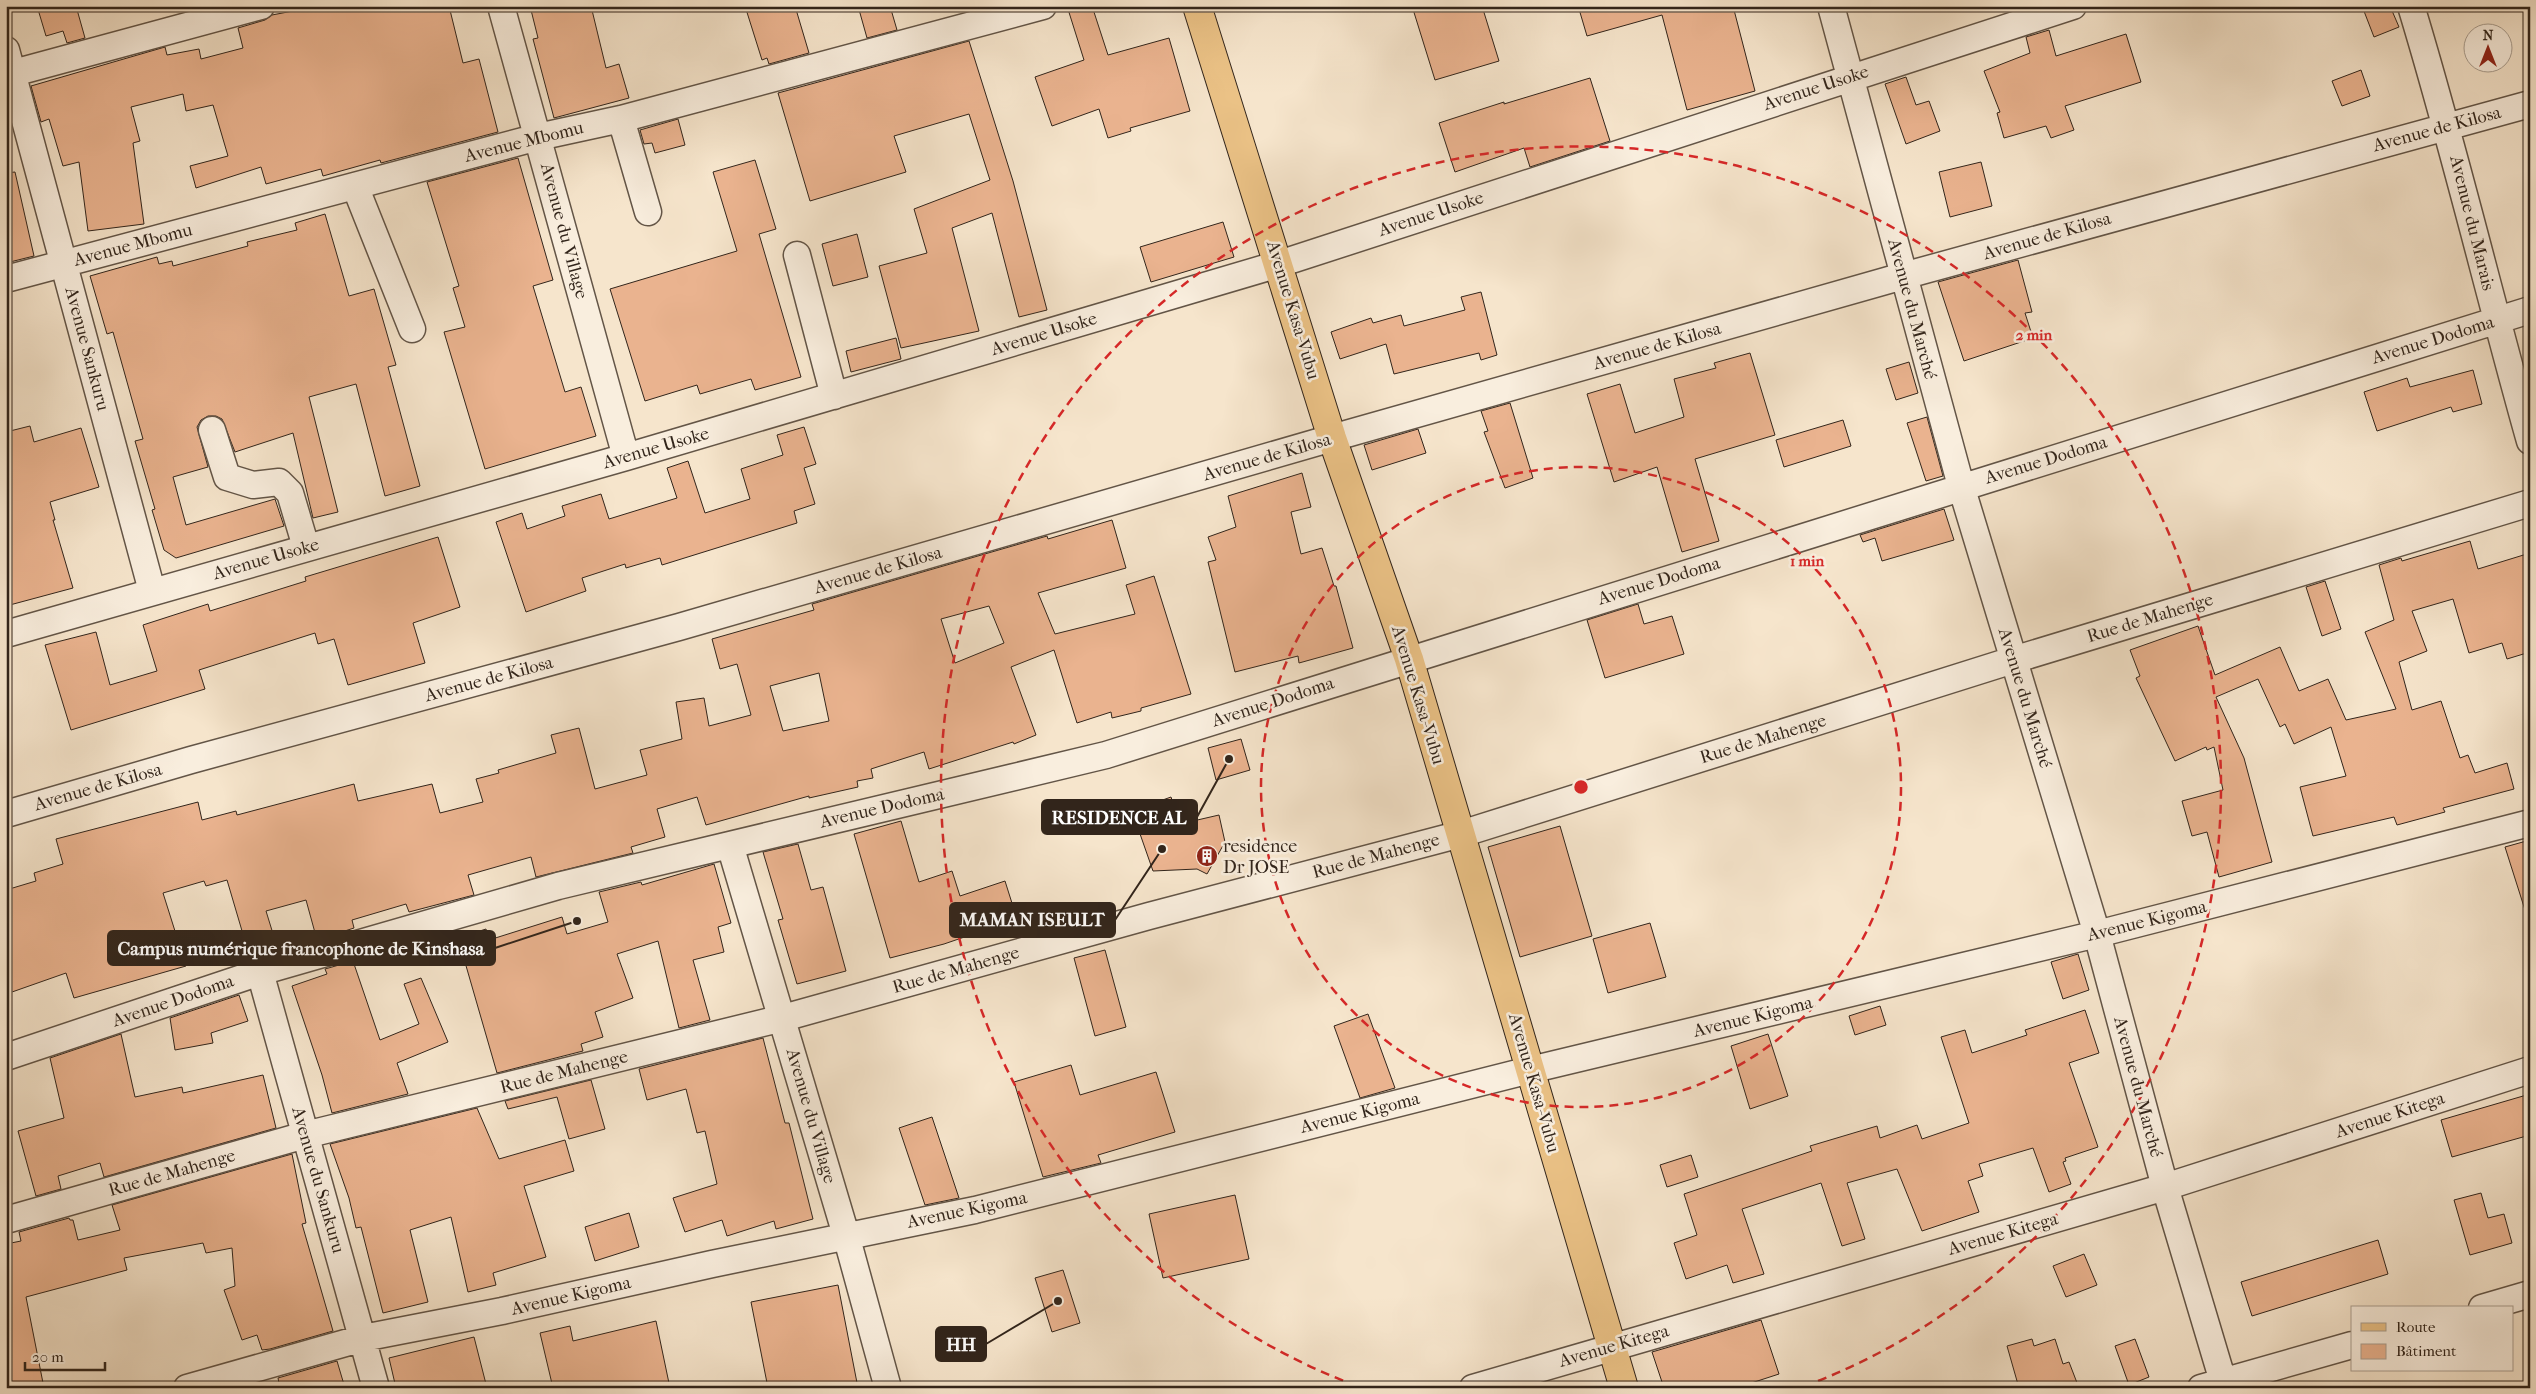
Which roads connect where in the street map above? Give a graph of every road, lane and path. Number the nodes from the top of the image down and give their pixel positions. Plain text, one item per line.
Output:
1 (261, 6) edge
2 (501, 6) edge
3 (1043, 6) edge
4 (1198, 6) edge
5 (1831, 6) edge
6 (2074, 6) edge
7 (2411, 6) edge
8 (9, 66) edge
9 (1850, 77) junction
10 (2530, 104) edge
11 (620, 119) junction
12 (2447, 126) junction
13 (538, 137) junction
14 (355, 186) junction
15 (648, 212) dead end
16 (797, 255) dead end
17 (64, 263) junction
18 (1279, 264) junction
19 (1903, 276) junction
20 (6, 279) edge
21 (2530, 310) edge
22 (2496, 320) junction
23 (412, 329) dead end
24 (834, 396) junction
25 (212, 430) dead end
26 (1332, 438) junction
27 (2530, 441) edge
28 (626, 457) junction
29 (1961, 486) junction
30 (2530, 503) edge
31 (306, 547) junction
32 (152, 591) junction
33 (6, 634) edge
34 (1409, 659) junction
35 (2013, 660) junction
36 (6, 814) edge
37 (2530, 823) edge
38 (1460, 834) junction
39 (730, 845) junction
40 (2097, 934) junction
41 (260, 972) junction
42 (782, 1018) junction
43 (6, 1057) edge
44 (1530, 1070) junction
45 (2530, 1070) edge
46 (305, 1135) junction
47 (2165, 1187) junction
48 (6, 1220) edge
49 (846, 1235) junction
50 (2530, 1294) edge
51 (2489, 1306) edge
52 (363, 1338) junction
53 (2351, 1345) edge
54 (1612, 1346) junction
55 (2216, 1386) edge
56 (187, 1388) edge
57 (376, 1388) edge
58 (888, 1388) edge
59 (1473, 1388) edge
60 (1624, 1388) edge

1 - 8 street
2 - 13 street, Avenue du Village
3 - 11 street, Avenue Mbomu
4 - 18 main road, Avenue Kasa-Vubu
5 - 9 street, Avenue du Marché
6 - 9 street, Avenue Usoke
7 - 12 street, Avenue du Marais
8 - 17 street, Avenue Sankuru
9 - 18 street, Avenue Usoke
9 - 19 street, Avenue du Marché
10 - 12 street, Avenue de Kilosa
11 - 13 street, Avenue Mbomu
11 - 15 street
12 - 19 street, Avenue de Kilosa
12 - 22 street, Avenue du Marais
13 - 14 street, Avenue Mbomu
13 - 28 street, Avenue du Village
14 - 17 street, Avenue Mbomu
14 - 23 street
16 - 24 street
17 - 20 street, Avenue Mbomu
17 - 32 street, Avenue Sankuru
18 - 24 street, Avenue Usoke
18 - 26 main road, Avenue Kasa-Vubu
19 - 26 street, Avenue de Kilosa
19 - 29 street, Avenue du Marché
21 - 22 street, Avenue Dodoma
22 - 27 street, Avenue du Marais
22 - 29 street, Avenue Dodoma
24 - 28 street, Avenue Usoke
25 - 31 street
26 - 34 main road, Avenue Kasa-Vubu
26 - 36 street, Avenue de Kilosa
28 - 31 street, Avenue Usoke
29 - 34 street, Avenue Dodoma
29 - 35 street, Avenue du Marché
30 - 35 street, Rue de Mahenge
31 - 32 street, Avenue Usoke
32 - 33 street, Avenue Usoke
34 - 38 main road, Avenue Kasa-Vubu
34 - 39 street, Avenue Dodoma
35 - 38 street, Rue de Mahenge
35 - 40 street, Avenue du Marché
37 - 40 street, Avenue Kigoma
38 - 42 street, Rue de Mahenge
38 - 44 main road, Avenue Kasa-Vubu
39 - 41 street, Avenue Dodoma
39 - 42 street, Avenue du Village
40 - 44 street, Avenue Kigoma
40 - 47 street, Avenue du Marché
41 - 43 street, Avenue Dodoma
41 - 46 street, Avenue du Sankuru
42 - 46 street, Rue de Mahenge
42 - 49 street, Avenue du Village
44 - 49 street, Avenue Kigoma
44 - 54 main road, Avenue Kasa-Vubu
45 - 47 street, Avenue Kitega
46 - 48 street, Rue de Mahenge
46 - 52 street, Avenue du Sankuru
47 - 54 street, Avenue Kitega
47 - 55 street, Avenue du Marché
49 - 52 street, Avenue Kigoma
49 - 58 street, Avenue du Village
50 - 51 street
52 - 56 street, Avenue Kigoma
52 - 57 street, Avenue du Sankuru
53 - 55 street
54 - 59 street, Avenue Kitega
54 - 60 main road, Avenue Kasa-Vubu

